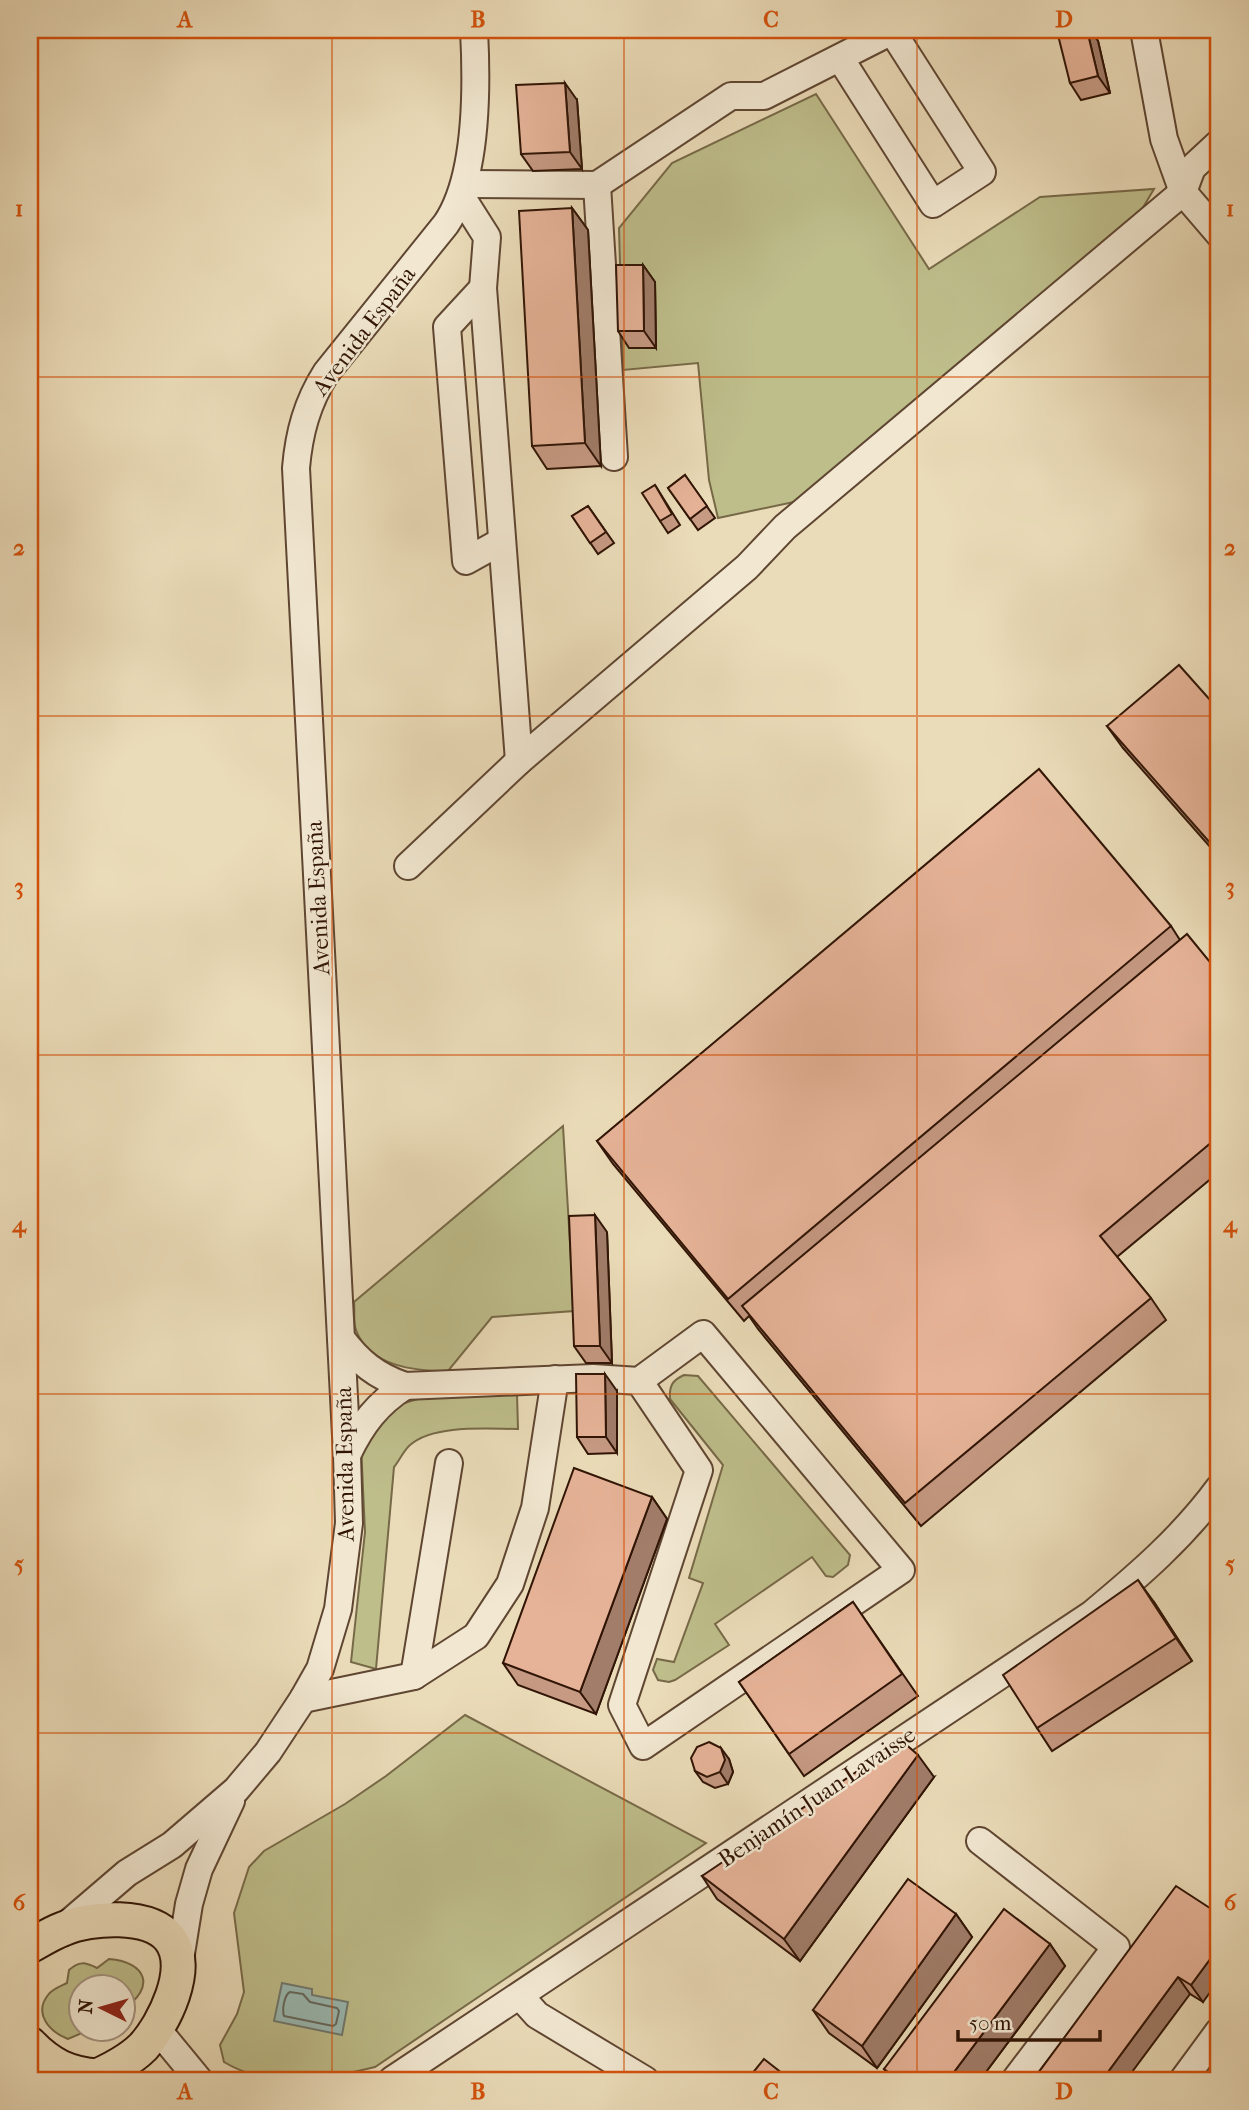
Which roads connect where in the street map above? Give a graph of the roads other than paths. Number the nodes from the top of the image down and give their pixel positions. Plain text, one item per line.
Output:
1 (474, 30) edge
2 (893, 30) edge
3 (1144, 30) edge
4 (840, 58) junction
5 (1219, 142) edge
6 (597, 185) junction
7 (463, 190) junction
8 (1183, 192) junction
9 (1219, 234) edge
10 (483, 288) junction
11 (614, 457) dead end
12 (502, 541) junction
13 (519, 761) junction
14 (408, 866) dead end
15 (341, 1338) junction
16 (555, 1379) junction
17 (639, 1381) junction
18 (405, 1386) junction
19 (347, 1455) junction
20 (449, 1463) dead end
21 (1216, 1497) edge
22 (414, 1676) junction
23 (303, 1699) junction
24 (236, 1790) junction
25 (980, 1841) dead end
26 (63, 1929) junction
27 (30, 1947) edge
28 (179, 1966) junction
29 (520, 1996) junction
30 (157, 2029) junction
31 (1219, 2031) edge
32 (30, 2044) edge
33 (93, 2078) edge
34 (199, 2080) edge
35 (392, 2080) edge
36 (645, 2080) edge
37 (1015, 2080) edge
38 (1183, 2080) edge

1 - 7 street, Avenida España
2 - 4 street
2 - 4 street
3 - 8 street
4 - 6 street
5 - 8 street
6 - 7 street
6 - 11 street
7 - 10 street
7 - 15 street, Avenida España
8 - 9 street
8 - 13 street
10 - 12 street
10 - 12 street
12 - 13 street
13 - 14 street
15 - 18 street
15 - 19 street, Avenida España
16 - 17 street
16 - 18 street
16 - 22 street
17 - 17 street
18 - 19 street
19 - 23 street, Avenida España
20 - 22 street
21 - 29 street, Benjamín Juan Lavaisse
22 - 23 street
23 - 24 street, Avenida España
24 - 26 street, Avenida España
24 - 28 street, Avenida España
25 - 37 street
26 - 27 main road, Avenida España
26 - 28 main road
28 - 30 main road, Avenida España
29 - 35 street, Benjamín Juan Lavaisse
29 - 36 street
30 - 33 main road, Avenida España
30 - 34 street
31 - 38 street
32 - 33 main road

